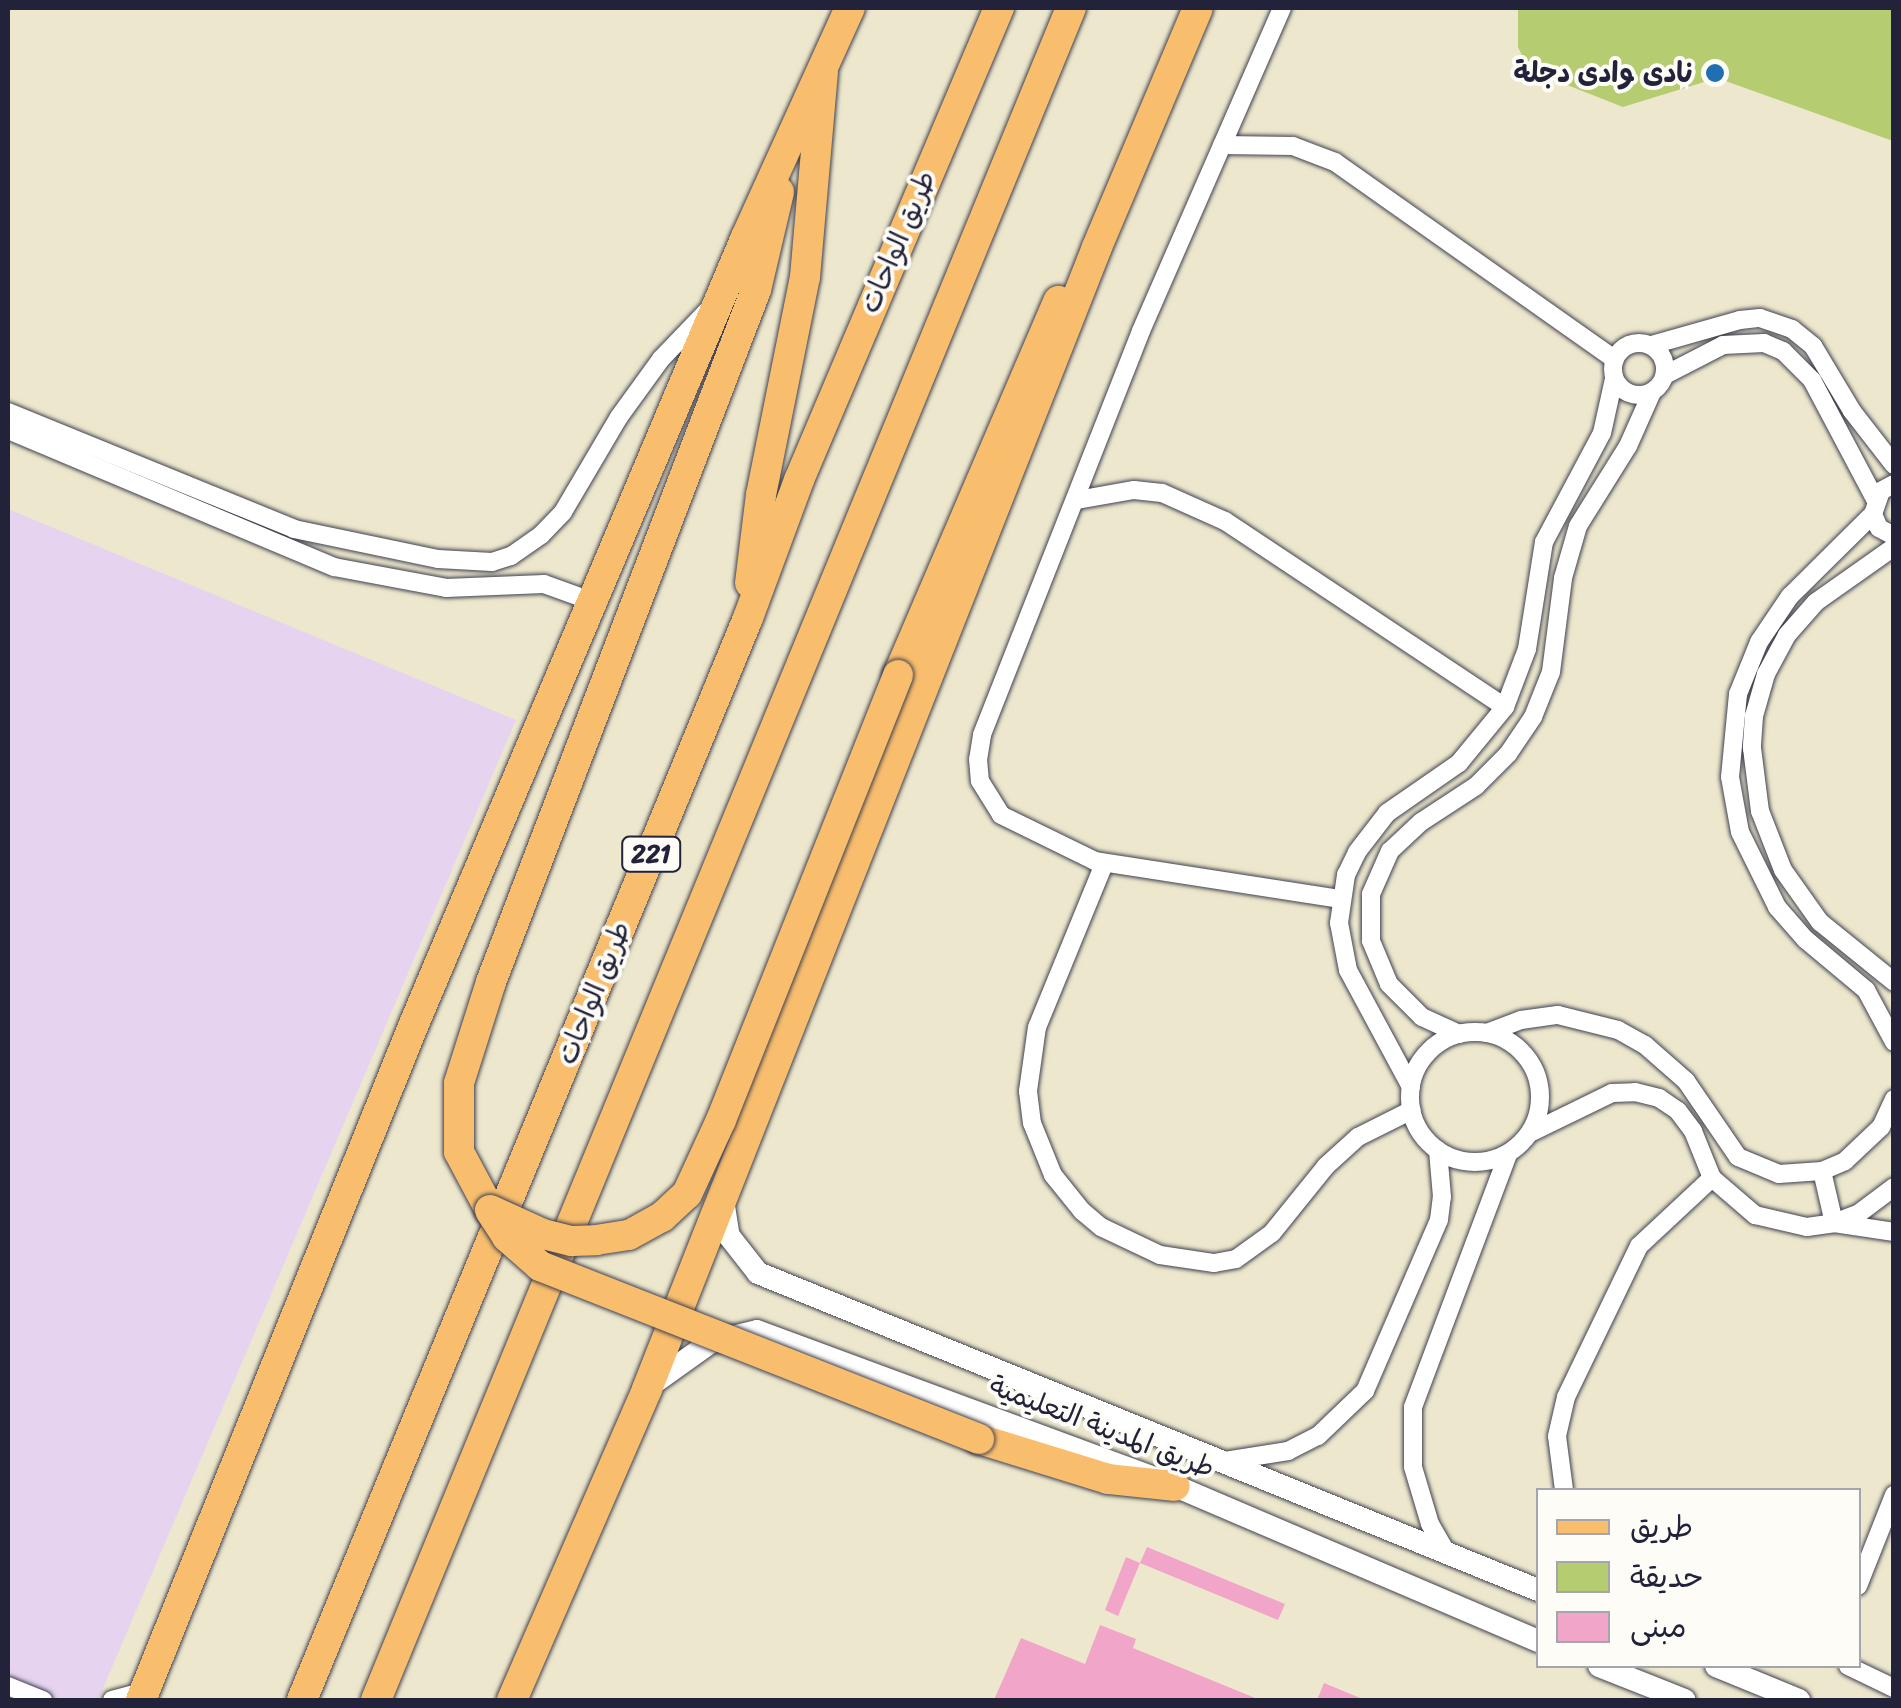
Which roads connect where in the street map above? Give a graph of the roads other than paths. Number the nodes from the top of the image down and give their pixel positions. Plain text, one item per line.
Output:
1 (850, 8) edge
2 (999, 8) edge
3 (1071, 8) edge
4 (1088, 8) edge
5 (1198, 8) edge
6 (1282, 8) edge
7 (1051, 56) junction
8 (824, 72) junction
9 (1222, 145) junction
10 (783, 154) junction
11 (1098, 247) junction
12 (720, 298) junction
13 (1652, 346) junction
14 (1614, 358) junction
15 (1665, 375) junction
16 (1614, 379) junction
17 (1652, 392) junction
18 (8, 412) edge
19 (8, 430) edge
20 (1894, 465) edge
21 (150, 470) junction
22 (1894, 484) edge
23 (141, 488) junction
24 (1076, 500) junction
25 (1874, 507) junction
26 (1558, 512) junction
27 (1578, 526) junction
28 (1894, 536) edge
29 (1894, 547) edge
30 (594, 602) junction
31 (748, 618) junction
32 (1505, 707) junction
33 (1387, 813) junction
34 (1406, 834) junction
35 (1104, 864) junction
36 (1783, 870) junction
37 (1763, 882) junction
38 (1340, 900) junction
39 (1894, 982) edge
40 (1487, 1033) junction
41 (1459, 1034) junction
42 (1894, 1042) edge
43 (1411, 1087) junction
44 (1894, 1098) edge
45 (1412, 1110) junction
46 (1530, 1132) junction
47 (1438, 1150) junction
48 (1508, 1154) junction
49 (1822, 1171) junction
50 (1712, 1178) junction
51 (1894, 1187) edge
52 (723, 1190) junction
53 (490, 1210) junction
54 (1834, 1224) junction
55 (1894, 1232) edge
56 (647, 1388) junction
57 (1058, 1397) junction
58 (1042, 1434) junction
59 (1224, 1460) junction
60 (1175, 1486) junction
61 (1564, 1488) edge
62 (1894, 1495) edge
63 (1445, 1550) junction
64 (1861, 1578) edge
65 (1536, 1589) edge
66 (1536, 1640) edge
67 (1603, 1668) edge
68 (1721, 1668) edge
69 (1852, 1668) edge
70 (8, 1686) edge
71 (1894, 1688) edge
72 (143, 1696) edge
73 (42, 1700) edge
74 (112, 1700) edge
75 (302, 1700) edge
76 (376, 1700) edge
77 (512, 1700) edge
78 (1685, 1700) edge
79 (1798, 1700) edge

1 - 8 main road
2 - 31 main road, طريق الواحات / 221
3 - 7 main road, 221
4 - 7 main road
5 - 11 main road
6 - 9 street
7 - 76 main road, 221
8 - 10 main road
8 - 31 main road
9 - 14 street
9 - 24 street
10 - 12 main road
10 - 53 main road
11 - 52 main road
11 - 53 main road, bridge
12 - 21 street
12 - 30 main road
13 - 14 street
13 - 15 street
13 - 20 street
14 - 16 street
15 - 17 street
15 - 25 street
16 - 17 street
16 - 26 street
17 - 27 street
18 - 21 street
19 - 23 street
21 - 23 street
22 - 25 street
23 - 30 street
24 - 32 street
24 - 35 street
25 - 28 street
25 - 37 street
26 - 27 street
26 - 32 street
27 - 34 street
29 - 36 street
30 - 72 main road
31 - 75 main road, طريق الواحات / 221
32 - 33 street
33 - 34 street
33 - 38 street
34 - 41 street
35 - 38 street
35 - 45 street
36 - 37 street
36 - 39 street
37 - 42 street
38 - 43 street
40 - 41 street
40 - 46 street
40 - 49 street
41 - 43 street
43 - 45 street
44 - 49 street
45 - 47 street
46 - 48 street
46 - 50 street
47 - 48 street
47 - 59 street
48 - 63 street
49 - 54 street
50 - 54 street
50 - 61 street
51 - 54 street
52 - 56 main road
52 - 57 street, طريق المدينة التعليمية
53 - 60 main road, bridge
54 - 55 street
56 - 58 street, طريق المدينة التعليمية
56 - 77 main road
57 - 58 street
57 - 59 street, طريق المدينة التعليمية
58 - 60 street, طريق المدينة التعليمية
59 - 63 street, طريق المدينة التعليمية
60 - 66 street, طريق المدينة التعليمية
62 - 64 street
63 - 65 street, طريق المدينة التعليمية
67 - 78 street
68 - 79 street
69 - 71 street
70 - 73 street
72 - 74 street

